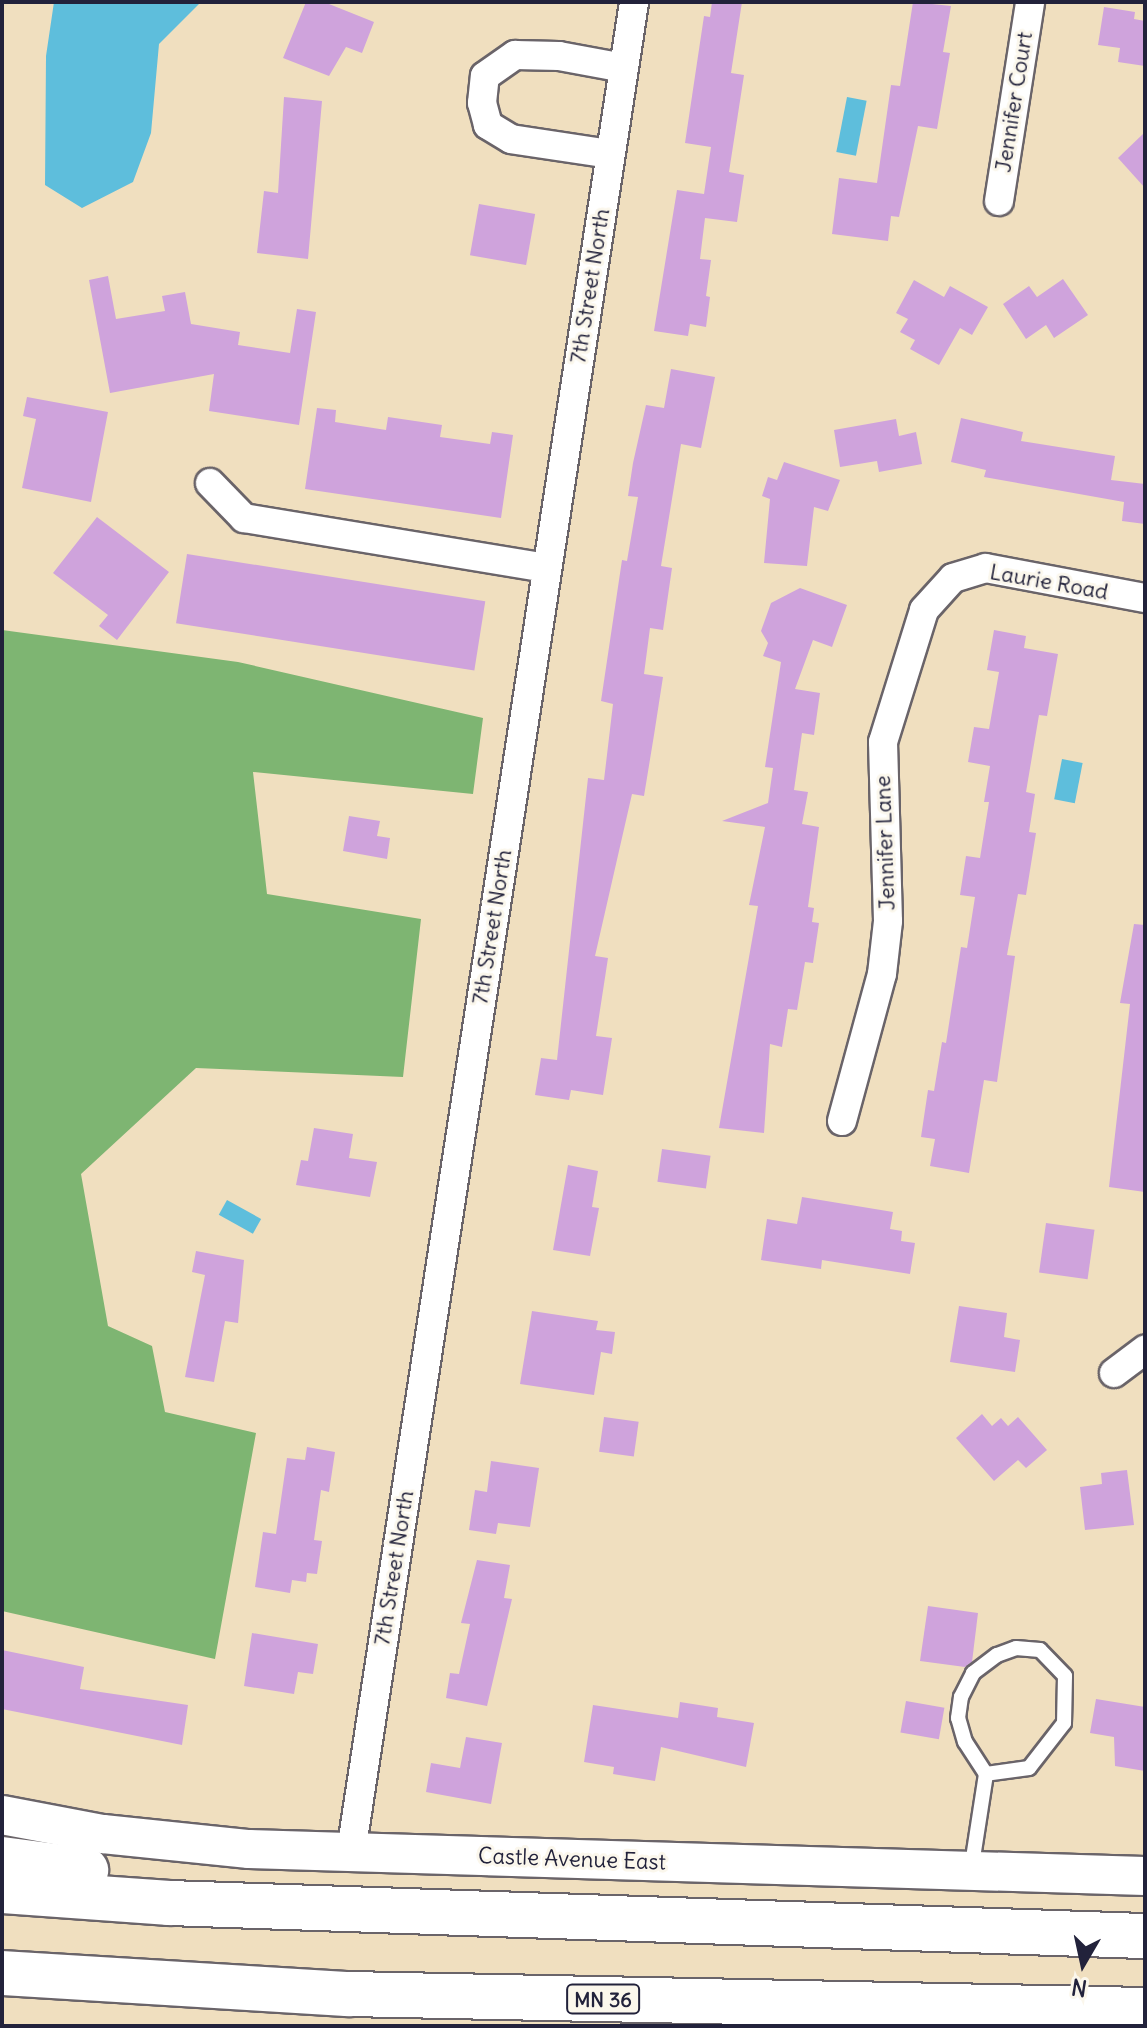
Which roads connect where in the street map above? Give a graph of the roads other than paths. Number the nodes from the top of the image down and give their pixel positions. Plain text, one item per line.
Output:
1 (634, 2) edge
2 (1030, 2) edge
3 (624, 68) junction
4 (610, 154) junction
5 (999, 201) dead end
6 (210, 483) dead end
7 (547, 568) junction
8 (953, 578) joint
9 (1145, 598) edge
10 (842, 1121) dead end
11 (1145, 1350) edge
12 (1114, 1373) dead end
13 (986, 1774) junction
14 (2, 1815) edge
15 (351, 1852) junction
16 (2, 1859) edge
17 (971, 1871) junction
18 (1145, 1876) edge
19 (2, 1891) edge
20 (321, 1907) junction
21 (1145, 1936) edge
22 (2, 1973) edge
23 (305, 1992) junction
24 (2, 2000) edge
25 (1145, 2010) edge

1 - 3 street, 7th Street North
2 - 5 street, Jennifer Court
3 - 4 street, 7th Street North
3 - 4 street
4 - 7 street, 7th Street North
6 - 7 street
7 - 15 street, 7th Street North
8 - 9 street, Laurie Road
8 - 10 street, Jennifer Lane
11 - 12 street
13 - 13 lane
13 - 17 lane
14 - 15 street, Castle Avenue East
15 - 17 street, Castle Avenue East
16 - 20 highway
17 - 18 street, Castle Avenue East
19 - 20 highway
20 - 21 highway
22 - 23 highway, MN 36
23 - 24 highway
23 - 25 highway, MN 36

